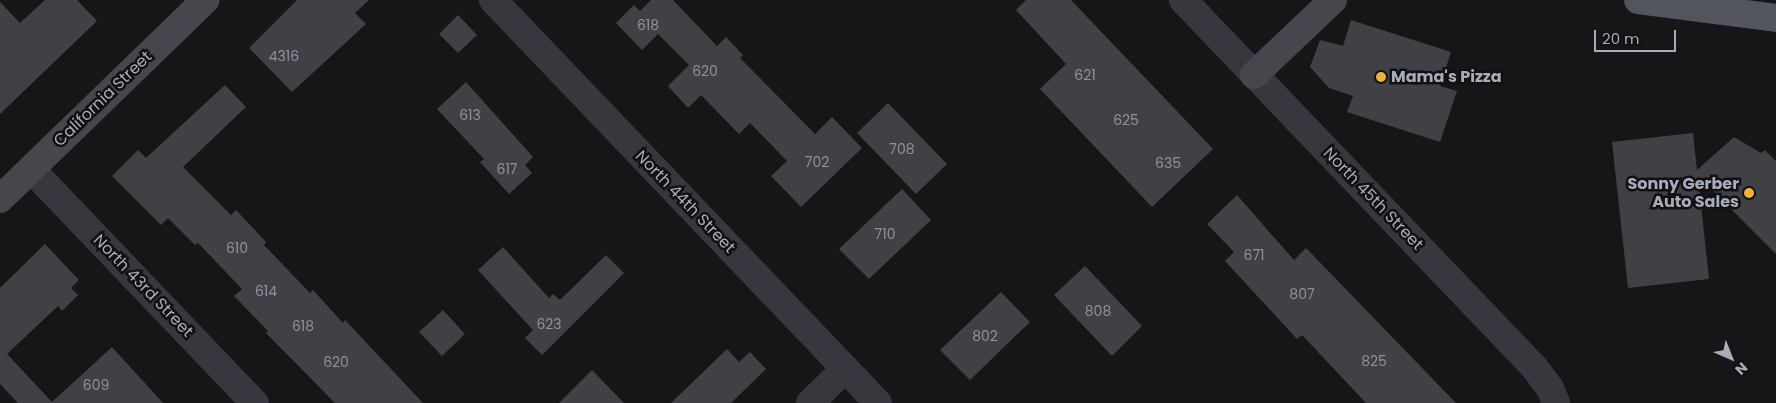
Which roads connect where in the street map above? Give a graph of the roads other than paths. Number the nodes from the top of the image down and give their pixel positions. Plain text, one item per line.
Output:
1 (205, 0) edge
2 (493, 0) edge
3 (1183, 0) edge
4 (1333, 0) edge
5 (1638, 0) edge
6 (1776, 18) edge
7 (1254, 75) junction
8 (31, 169) junction
9 (0, 199) edge
10 (845, 369) junction
11 (255, 403) edge
12 (810, 403) edge
13 (878, 403) edge
14 (1556, 403) edge

1 - 8 street, California Street
2 - 10 street, North 44th Street
3 - 7 street, North 45th Street
4 - 7 street
5 - 6 main road
7 - 14 street, North 45th Street
8 - 9 street, California Street
8 - 11 street, North 43rd Street
10 - 12 street
10 - 13 street, North 44th Street

